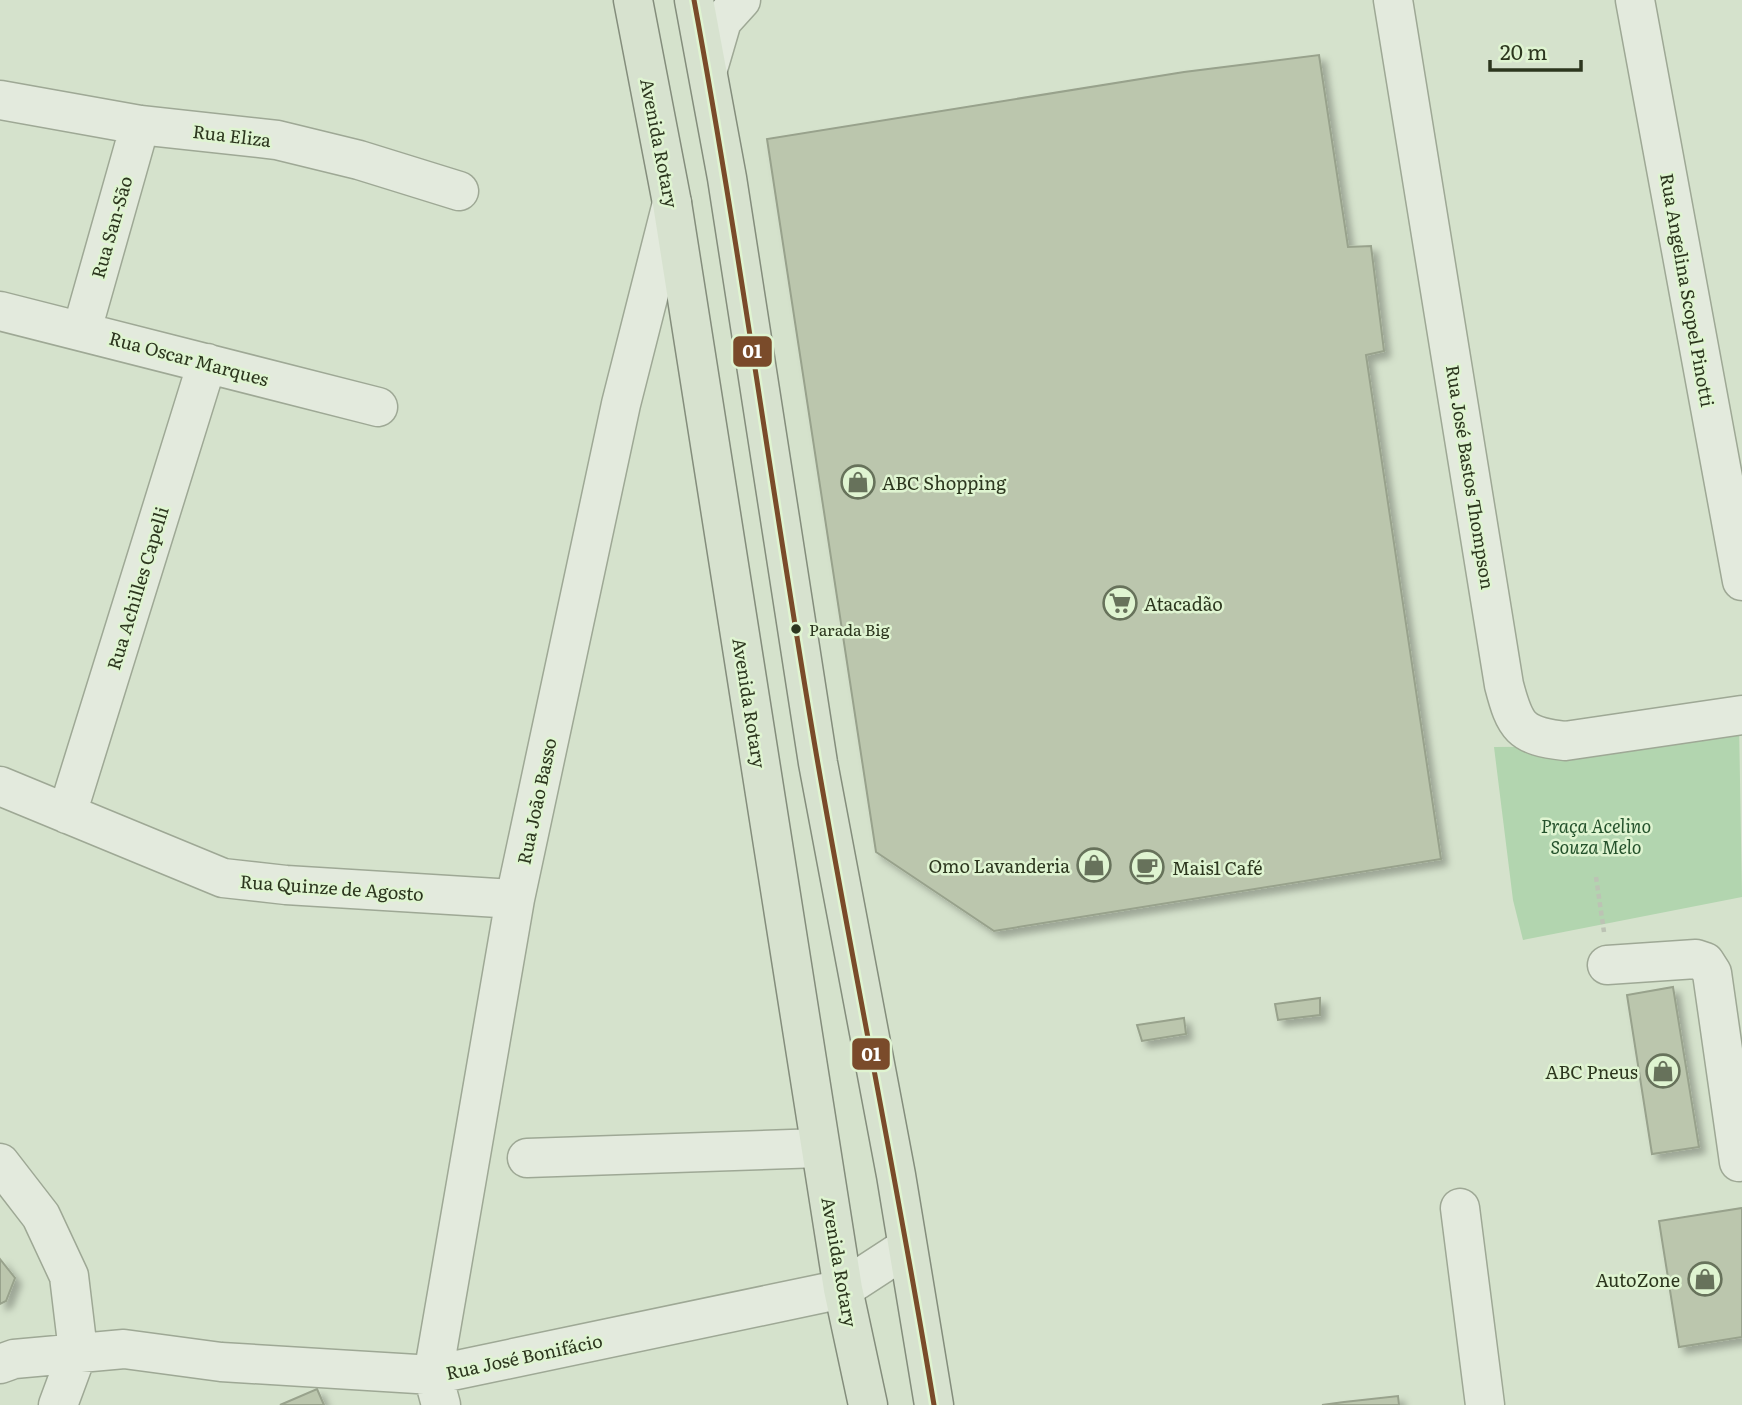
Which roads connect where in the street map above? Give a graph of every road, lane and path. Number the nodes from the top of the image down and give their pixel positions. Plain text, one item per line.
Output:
1 (633, 0) edge
2 (694, 0) edge
3 (741, 0) edge
4 (1393, 0) edge
5 (1635, 0) edge
6 (708, 69) junction
7 (0, 100) edge
8 (140, 125) junction
9 (459, 191) dead end
10 (672, 203) junction
11 (0, 311) edge
12 (82, 330) junction
13 (207, 363) junction
14 (378, 407) dead end
15 (1728, 432) edge
16 (1742, 581) edge
17 (1742, 715) edge
18 (0, 786) edge
19 (68, 814) junction
20 (1597, 877) dead end
21 (515, 899) junction
22 (1606, 953) joint
23 (820, 1148) junction
24 (527, 1158) dead end
25 (1739, 1161) dead end
26 (0, 1163) edge
27 (1460, 1208) dead end
28 (906, 1248) junction
29 (843, 1289) junction
30 (78, 1351) junction
31 (0, 1364) edge
32 (437, 1390) edge
33 (58, 1405) edge
34 (867, 1405) edge
35 (934, 1405) edge
36 (1485, 1405) edge

1 - 10 main road, Avenida Rotary
2 - 6 main road
3 - 6 street
4 - 17 street, Rua José Bastos Thompson
5 - 15 street, Rua Angelina Scopel Pinotti
6 - 28 main road
7 - 8 street, Rua Eliza
8 - 9 street, Rua Eliza
8 - 12 street, Rua San-São
10 - 21 street, Rua João Basso
10 - 23 main road, Avenida Rotary
11 - 12 street, Rua Oscar Marques
12 - 13 street, Rua Oscar Marques
13 - 14 street, Rua Oscar Marques
13 - 19 street, Rua Achilles Capelli
15 - 16 street, Rua Angelina Scopel Pinotti
18 - 19 street, Rua Quinze de Agosto
19 - 21 street, Rua Quinze de Agosto
20 - 22 path
21 - 32 street, Rua João Basso
22 - 25 street
23 - 24 street
23 - 29 main road, Avenida Rotary
26 - 30 street
27 - 36 street
28 - 29 street, Rua José Bonifácio
28 - 35 main road
29 - 32 street, Rua José Bonifácio
29 - 34 main road, Avenida Rotary
30 - 31 street, Rua José Bonifácio
30 - 32 street, Rua José Bonifácio
30 - 33 street

